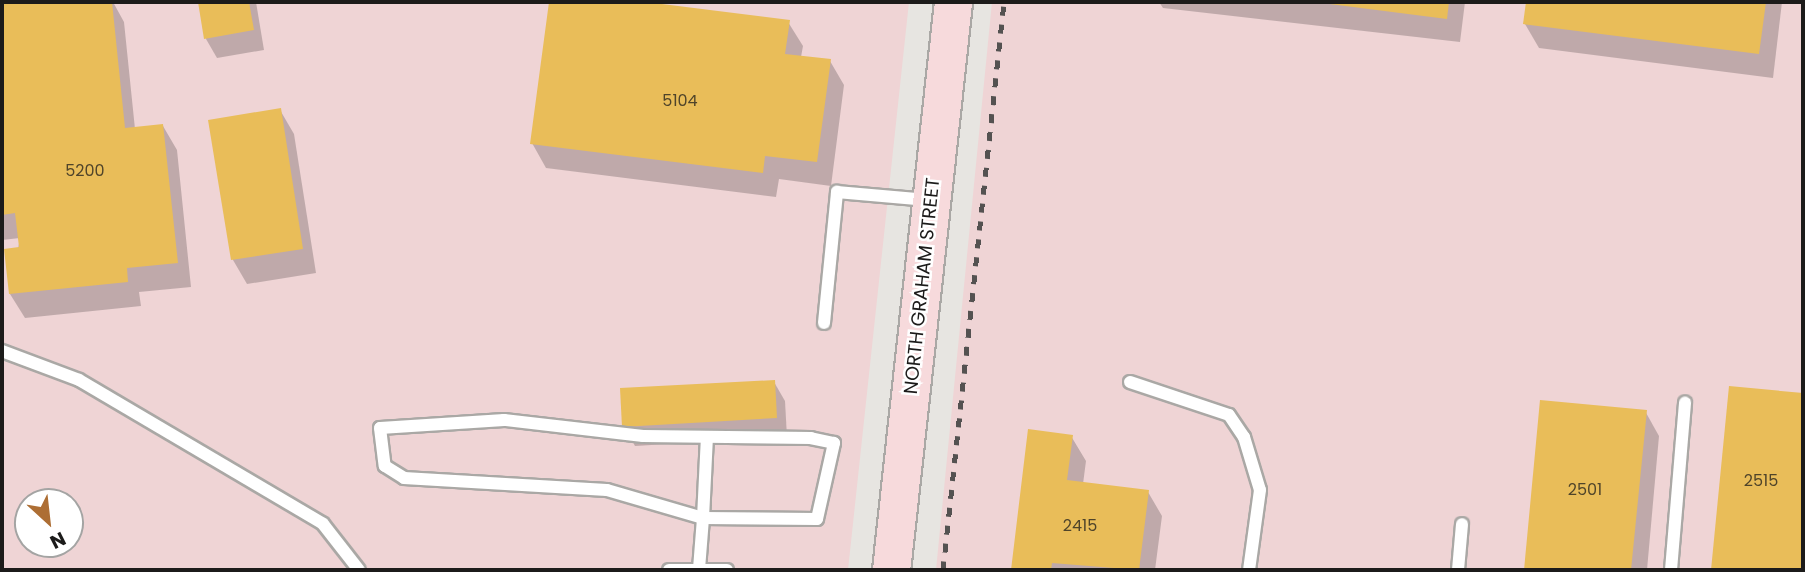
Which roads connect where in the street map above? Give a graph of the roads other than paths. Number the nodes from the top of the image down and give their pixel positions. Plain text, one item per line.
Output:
1 (953, 2) edge
2 (932, 200) junction
3 (824, 323) dead end
4 (2, 351) edge
5 (1130, 383) dead end
6 (1685, 403) dead end
7 (707, 437) junction
8 (703, 517) junction
9 (1462, 524) dead end
10 (699, 569) edge
11 (359, 570) edge
12 (669, 570) edge
13 (727, 570) edge
14 (891, 570) edge
15 (1249, 570) edge
16 (1458, 570) edge
17 (1671, 570) edge

1 - 2 main road, NORTH GRAHAM STREET
2 - 3 lane
2 - 14 main road, NORTH GRAHAM STREET
4 - 11 lane
5 - 15 lane
6 - 17 lane
7 - 8 lane
7 - 8 lane
7 - 8 lane
8 - 10 lane
9 - 16 lane
10 - 12 lane
10 - 13 lane

